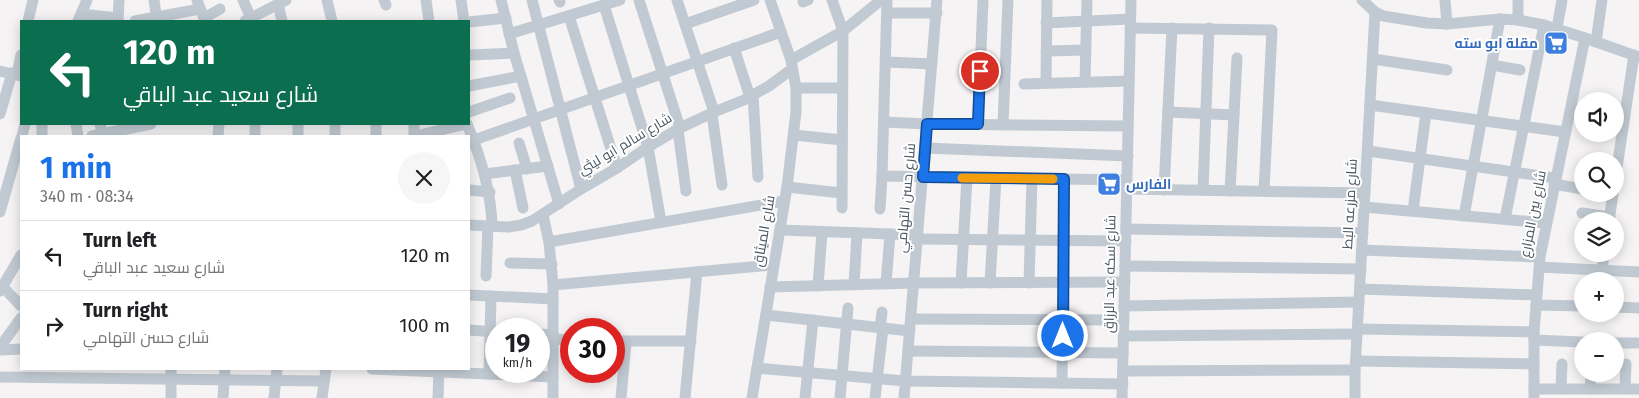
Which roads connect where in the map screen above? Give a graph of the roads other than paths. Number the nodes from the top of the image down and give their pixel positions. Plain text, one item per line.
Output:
1 (32, 0) edge
2 (87, 0) edge
3 (119, 0) edge
4 (154, 0) edge
5 (243, 0) edge
6 (327, 0) edge
7 (426, 0) edge
8 (461, 0) edge
9 (501, 0) edge
10 (532, 0) edge
11 (620, 0) edge
12 (639, 0) edge
13 (677, 0) edge
14 (754, 0) edge
15 (770, 0) edge
16 (832, 0) edge
17 (881, 0) edge
18 (887, 0) edge
19 (937, 0) edge
20 (983, 0) edge
21 (1008, 0) edge
22 (1047, 0) edge
23 (1087, 0) edge
24 (1131, 0) edge
25 (1362, 0) edge
26 (1445, 0) edge
27 (1518, 0) edge
28 (1562, 0) edge
29 (1602, 0) edge
30 (282, 2) edge
31 (604, 5) junction
32 (868, 5) edge
33 (220, 9) dead end
34 (201, 12) edge
35 (937, 12) junction
36 (1375, 12) junction
37 (887, 14) junction
38 (569, 16) junction
39 (80, 17) edge
40 (506, 18) junction
41 (157, 19) edge
42 (253, 19) edge
43 (1500, 19) junction
44 (28, 20) edge
45 (118, 20) edge
46 (282, 20) edge
47 (332, 20) edge
48 (429, 20) edge
49 (464, 20) edge
50 (1518, 20) junction
51 (1086, 21) junction
52 (470, 22) edge
53 (1046, 23) junction
54 (685, 24) junction
55 (1130, 24) junction
56 (1447, 24) junction
57 (538, 25) junction
58 (1544, 25) junction
59 (1172, 28) junction
60 (1209, 28) junction
61 (1557, 28) junction
62 (843, 31) junction
63 (781, 32) junction
64 (509, 34) junction
65 (1585, 38) junction
66 (1596, 42) junction
67 (734, 48) junction
68 (1086, 50) junction
69 (1046, 51) junction
70 (514, 53) junction
71 (470, 55) edge
72 (1636, 56) edge
73 (20, 57) edge
74 (1237, 58) dead end
75 (1373, 59) junction
76 (697, 61) junction
77 (886, 62) junction
78 (932, 64) junction
79 (792, 65) junction
80 (1492, 65) junction
81 (1448, 70) dead end
82 (1520, 70) dead end
83 (13, 73) edge
84 (663, 73) junction
85 (521, 76) junction
86 (1129, 81) junction
87 (1085, 82) junction
88 (1046, 83) junction
89 (1024, 84) dead end
90 (629, 85) junction
91 (470, 86) edge
92 (796, 88) junction
93 (842, 88) junction
94 (752, 96) junction
95 (595, 97) junction
96 (510, 98) dead end
97 (1370, 105) junction
98 (560, 109) junction
99 (470, 112) edge
100 (1168, 112) junction
101 (1426, 112) junction
102 (713, 113) junction
103 (0, 114) edge
104 (1206, 114) junction
105 (1234, 115) junction
106 (534, 118) junction
107 (1482, 120) junction
108 (884, 122) junction
109 (927, 124) junction
110 (978, 124) junction
111 (137, 125) edge
112 (458, 125) edge
113 (467, 125) edge
114 (1004, 125) junction
115 (1128, 126) junction
116 (1524, 126) junction
117 (439, 127) edge
118 (679, 129) junction
119 (1565, 132) junction
120 (99, 133) edge
121 (417, 135) edge
122 (794, 135) junction
123 (474, 140) junction
124 (842, 140) junction
125 (20, 144) edge
126 (519, 144) dead end
127 (648, 147) junction
128 (925, 148) junction
129 (1368, 151) junction
130 (474, 152) edge
131 (1620, 152) edge
132 (1128, 156) junction
133 (1420, 159) junction
134 (548, 166) junction
135 (1474, 166) junction
136 (617, 168) junction
137 (521, 170) junction
138 (1515, 172) junction
139 (484, 174) junction
140 (882, 176) junction
141 (758, 177) dead end
142 (923, 177) junction
143 (967, 178) junction
144 (996, 178) junction
145 (1032, 179) junction
146 (1064, 179) junction
147 (1554, 181) junction
148 (722, 185) dead end
149 (1127, 185) junction
150 (787, 187) junction
151 (1574, 187) edge
152 (581, 189) junction
153 (470, 190) edge
154 (1164, 190) junction
155 (1203, 190) junction
156 (686, 191) dead end
157 (1230, 191) junction
158 (1264, 191) junction
159 (490, 192) junction
160 (842, 193) junction
161 (1364, 193) junction
162 (784, 201) junction
163 (559, 204) junction
164 (1364, 207) junction
165 (523, 208) dead end
166 (842, 208) dead end
167 (880, 209) dead end
168 (1412, 211) junction
169 (0, 212) edge
170 (543, 215) junction
171 (1464, 216) junction
172 (1505, 219) junction
173 (661, 222) junction
174 (1546, 223) junction
175 (470, 224) edge
176 (490, 226) junction
177 (1126, 229) junction
178 (780, 230) junction
179 (822, 232) junction
180 (1363, 232) junction
181 (856, 233) junction
182 (890, 234) junction
183 (918, 237) junction
184 (964, 240) junction
185 (992, 240) junction
186 (1030, 240) junction
187 (1064, 241) junction
188 (548, 242) junction
189 (1126, 242) junction
190 (1362, 250) junction
191 (20, 257) edge
192 (1539, 262) junction
193 (1603, 262) edge
194 (510, 263) dead end
195 (552, 264) junction
196 (773, 265) junction
197 (1125, 266) junction
198 (1361, 268) junction
199 (1602, 270) junction
200 (697, 272) junction
201 (1639, 272) edge
202 (486, 276) dead end
203 (1063, 282) junction
204 (1125, 282) junction
205 (961, 283) junction
206 (990, 283) junction
207 (1029, 283) junction
208 (886, 284) junction
209 (914, 284) junction
210 (854, 285) junction
211 (553, 286) junction
212 (818, 286) junction
213 (770, 287) junction
214 (1, 289) edge
215 (1360, 289) junction
216 (470, 295) edge
217 (491, 296) junction
218 (553, 299) junction
219 (1536, 300) junction
220 (1359, 302) junction
221 (20, 305) edge
222 (1574, 305) edge
223 (1124, 306) junction
224 (1624, 307) edge
225 (848, 308) dead end
226 (1639, 308) edge
227 (882, 312) dead end
228 (766, 315) junction
229 (492, 318) edge
230 (20, 319) edge
231 (813, 320) junction
232 (1063, 320) junction
233 (1124, 320) junction
234 (846, 325) junction
235 (910, 325) junction
236 (882, 328) junction
237 (470, 330) edge
238 (485, 331) edge
239 (1357, 331) junction
240 (550, 336) edge
241 (1124, 336) junction
242 (1534, 336) junction
243 (553, 337) junction
244 (560, 338) edge
245 (625, 341) edge
246 (691, 341) junction
247 (1574, 341) edge
248 (1624, 342) edge
249 (1639, 343) edge
250 (0, 348) edge
251 (20, 349) edge
252 (908, 351) junction
253 (1063, 352) junction
254 (1123, 353) junction
255 (1534, 364) junction
256 (1562, 364) dead end
257 (1626, 364) dead end
258 (1355, 366) junction
259 (757, 368) junction
260 (276, 370) edge
261 (326, 370) edge
262 (439, 370) edge
263 (1123, 371) junction
264 (808, 372) junction
265 (171, 374) edge
266 (225, 374) edge
267 (485, 374) edge
268 (843, 375) junction
269 (550, 377) edge
270 (553, 377) junction
271 (0, 378) edge
272 (877, 379) junction
273 (275, 381) junction
274 (324, 381) junction
275 (905, 381) junction
276 (1590, 382) edge
277 (621, 383) edge
278 (1062, 383) junction
279 (1123, 384) junction
280 (1561, 389) junction
281 (1590, 389) junction
282 (1625, 389) junction
283 (1639, 389) edge
284 (1534, 394) edge
285 (171, 398) edge
286 (223, 398) edge
287 (274, 398) edge
288 (322, 398) edge
289 (438, 398) edge
290 (553, 398) edge
291 (621, 398) edge
292 (685, 398) edge
293 (752, 398) edge
294 (805, 398) edge
295 (840, 398) edge
296 (875, 398) edge
297 (904, 398) edge
298 (1122, 398) edge
299 (1355, 398) edge

1 - 44 street
2 - 39 street
3 - 45 street
4 - 41 street
5 - 42 street
6 - 47 street
7 - 48 street
8 - 49 street
9 - 40 street
10 - 57 street
11 - 31 street
12 - 84 street
13 - 54 street
14 - 54 street
15 - 63 street, شارع الميثاق
16 - 62 street
17 - 32 street, شارع سالم ابو ليثي
18 - 37 street
19 - 35 street, شارع حسن التهامي
20 - 110 street
21 - 114 street
22 - 53 street
23 - 51 street
24 - 55 street, شارع سكه عبد الرزاق
25 - 36 street
26 - 56 street
27 - 50 street
28 - 61 street
29 - 66 street
30 - 42 street
30 - 46 street
31 - 38 street
31 - 90 street
32 - 62 street, شارع سالم ابو ليثي
33 - 34 street
34 - 41 street
35 - 37 street
35 - 78 street, شارع حسن التهامي
36 - 56 street
36 - 75 street, شارع مزرعه البط
37 - 77 street
38 - 57 street
38 - 95 street
39 - 45 street
40 - 52 street
40 - 64 street
43 - 50 street
43 - 56 street
43 - 80 street
50 - 58 street
51 - 53 street
51 - 55 street
51 - 68 street
53 - 69 street
54 - 76 street
55 - 59 street
55 - 86 street, شارع سكه عبد الرزاق
57 - 64 street
57 - 98 street
58 - 61 street
58 - 116 street
59 - 60 street
59 - 100 street
60 - 104 street
60 - 158 street
61 - 65 street
62 - 79 street, شارع سالم ابو ليثي
62 - 93 street
63 - 67 street
63 - 79 street, شارع الميثاق
64 - 70 street
65 - 66 street
65 - 119 street, شارع بين المزارع
66 - 72 street
67 - 76 street
67 - 94 street
68 - 69 street
68 - 87 street
69 - 88 street
70 - 71 street
70 - 85 street
72 - 131 street
73 - 83 street
74 - 105 street
75 - 81 street
75 - 97 street, شارع مزرعه البط
76 - 84 street
76 - 102 street
77 - 78 street
77 - 108 street
78 - 109 street, شارع حسن التهامي
79 - 92 street, شارع الميثاق
79 - 94 street, شارع سالم ابو ليثي
80 - 82 street
80 - 107 street
83 - 103 street
84 - 90 street
84 - 118 street
85 - 91 street
85 - 106 street
86 - 87 street
86 - 115 street, شارع سكه عبد الرزاق
87 - 88 street
88 - 89 street
90 - 95 street
90 - 127 street
92 - 93 street
92 - 122 street, شارع الميثاق
93 - 124 street
94 - 102 street, شارع سالم ابو ليثي
94 - 141 street
95 - 98 street
95 - 136 street
96 - 99 street
97 - 101 street
97 - 129 street, شارع مزرعه البط
98 - 106 street
98 - 152 street
100 - 104 street
100 - 154 street
101 - 107 street
101 - 133 street
102 - 118 street, شارع سالم ابو ليثي
102 - 148 street
104 - 105 street
104 - 155 street
105 - 157 street
106 - 123 street
106 - 134 street
107 - 116 street
107 - 135 street
108 - 109 street
108 - 140 street
109 - 110 street
109 - 128 street, شارع حسن التهامي
110 - 114 street
111 - 120 street
112 - 117 street
113 - 123 street
114 - 115 street
115 - 132 street, شارع سكه عبد الرزاق
116 - 119 street
116 - 138 street
117 - 121 street
118 - 127 street, شارع سالم ابو ليثي
118 - 156 street
119 - 147 street, شارع بين المزارع
122 - 124 street
122 - 150 street, شارع الميثاق
123 - 130 street
124 - 160 street
125 - 169 street
126 - 137 street
127 - 136 street, شارع سالم ابو ليثي
127 - 173 street
128 - 132 street
128 - 142 street, شارع حسن التهامي
129 - 133 street
129 - 161 street, شارع مزرعه البط
130 - 139 street
132 - 149 street, شارع سكه عبد الرزاق
133 - 135 street
133 - 168 street
134 - 137 street
134 - 163 street
135 - 138 street
135 - 171 street
136 - 152 street, شارع سالم ابو ليثي
137 - 139 street
137 - 165 street
138 - 147 street
138 - 172 street
139 - 159 street
140 - 142 street
140 - 167 street
142 - 143 street
142 - 183 street, شارع حسن التهامي
143 - 144 street
143 - 184 street
144 - 145 street
144 - 185 street
145 - 146 street
145 - 186 street
146 - 149 street
146 - 187 street
147 - 151 street
147 - 174 street, شارع بين المزارع
149 - 154 street
149 - 177 street, شارع سكه عبد الرزاق
150 - 160 street
150 - 162 street, شارع الميثاق
152 - 163 street, شارع سالم ابو ليثي
153 - 159 street
154 - 155 street
155 - 157 street
157 - 158 street
158 - 161 street
159 - 176 street
160 - 166 street
161 - 164 street, شارع مزرعه البط
162 - 173 street
162 - 178 street, شارع الميثاق
163 - 170 street, شارع سالم ابو ليثي
164 - 168 street
164 - 180 street, شارع مزرعه البط
168 - 171 street
170 - 176 street, شارع سالم ابو ليثي
170 - 188 street
171 - 172 street
172 - 174 street
173 - 188 street
174 - 192 street, شارع بين المزارع
175 - 176 street, شارع سالم ابو ليثي
176 - 202 street
177 - 180 street
177 - 189 street, شارع سكه عبد الرزاق
178 - 179 street
178 - 196 street, شارع الميثاق
179 - 181 street
179 - 212 street
180 - 190 street, شارع مزرعه البط
181 - 182 street
181 - 210 street
182 - 183 street
182 - 208 street
183 - 184 street
183 - 209 street, شارع حسن التهامي
184 - 185 street
184 - 205 street
185 - 186 street
185 - 206 street
186 - 187 street
186 - 207 street
187 - 189 street
187 - 203 street
188 - 195 street
189 - 197 street, شارع سكه عبد الرزاق
190 - 192 street
190 - 198 street, شارع مزرعه البط
191 - 214 street
192 - 199 street
192 - 219 street, شارع بين المزارع
193 - 199 street
194 - 195 street
195 - 211 street
196 - 200 street
196 - 213 street, شارع الميثاق
197 - 198 street
197 - 204 street, شارع سكه عبد الرزاق
198 - 215 street, شارع مزرعه البط
199 - 201 street
200 - 211 street
200 - 246 street
203 - 204 street
203 - 207 street
203 - 232 street
204 - 223 street, شارع سكه عبد الرزاق
205 - 206 street
205 - 209 street
206 - 207 street
208 - 209 street
208 - 210 street
209 - 235 street, شارع حسن التهامي
210 - 212 street
211 - 218 street
212 - 213 street
213 - 228 street, شارع الميثاق
214 - 221 street
215 - 219 street
215 - 220 street, شارع مزرعه البط
216 - 217 street
217 - 218 street
217 - 229 street
218 - 243 street
219 - 222 street
219 - 242 street, شارع بين المزارع
220 - 223 street
220 - 239 street, شارع مزرعه البط
223 - 233 street, شارع سكه عبد الرزاق
224 - 226 street
225 - 234 street
227 - 236 street
228 - 231 street
228 - 259 street, شارع الميثاق
230 - 250 street
231 - 234 street
231 - 264 street
232 - 233 street
232 - 235 street
232 - 253 street
233 - 241 street, شارع سكه عبد الرزاق
234 - 236 street
234 - 268 street
235 - 236 street
235 - 252 street, شارع حسن التهامي
236 - 272 street
237 - 238 street
239 - 241 street
239 - 242 street
239 - 258 street, شارع مزرعه البط
240 - 243 street
241 - 254 street, شارع سكه عبد الرزاق
242 - 247 street
242 - 255 street, شارع بين المزارع
243 - 244 street
243 - 270 street
245 - 246 street
246 - 292 street
248 - 249 street
250 - 251 street
252 - 253 street
252 - 275 street, شارع حسن التهامي
253 - 254 street
253 - 278 street
254 - 263 street, شارع سكه عبد الرزاق
255 - 258 street
255 - 284 street, شارع بين المزارع
256 - 280 street
257 - 282 street
258 - 263 street
258 - 299 street, شارع مزرعه البط
259 - 264 street
259 - 293 street, شارع الميثاق
260 - 273 street
261 - 274 street
262 - 267 street
262 - 289 street
263 - 279 street, شارع سكه عبد الرزاق
264 - 268 street
264 - 294 street
265 - 266 street
265 - 271 street
265 - 285 street
266 - 273 street
266 - 286 street
268 - 272 street
268 - 295 street
269 - 270 street
270 - 290 street
272 - 275 street
272 - 296 street
273 - 274 street
273 - 287 street
274 - 288 street
275 - 278 street
275 - 297 street, شارع حسن التهامي
276 - 281 street
277 - 291 street
278 - 279 street
279 - 298 street, شارع سكه عبد الرزاق
280 - 281 street
280 - 284 street
281 - 282 street
282 - 283 street

